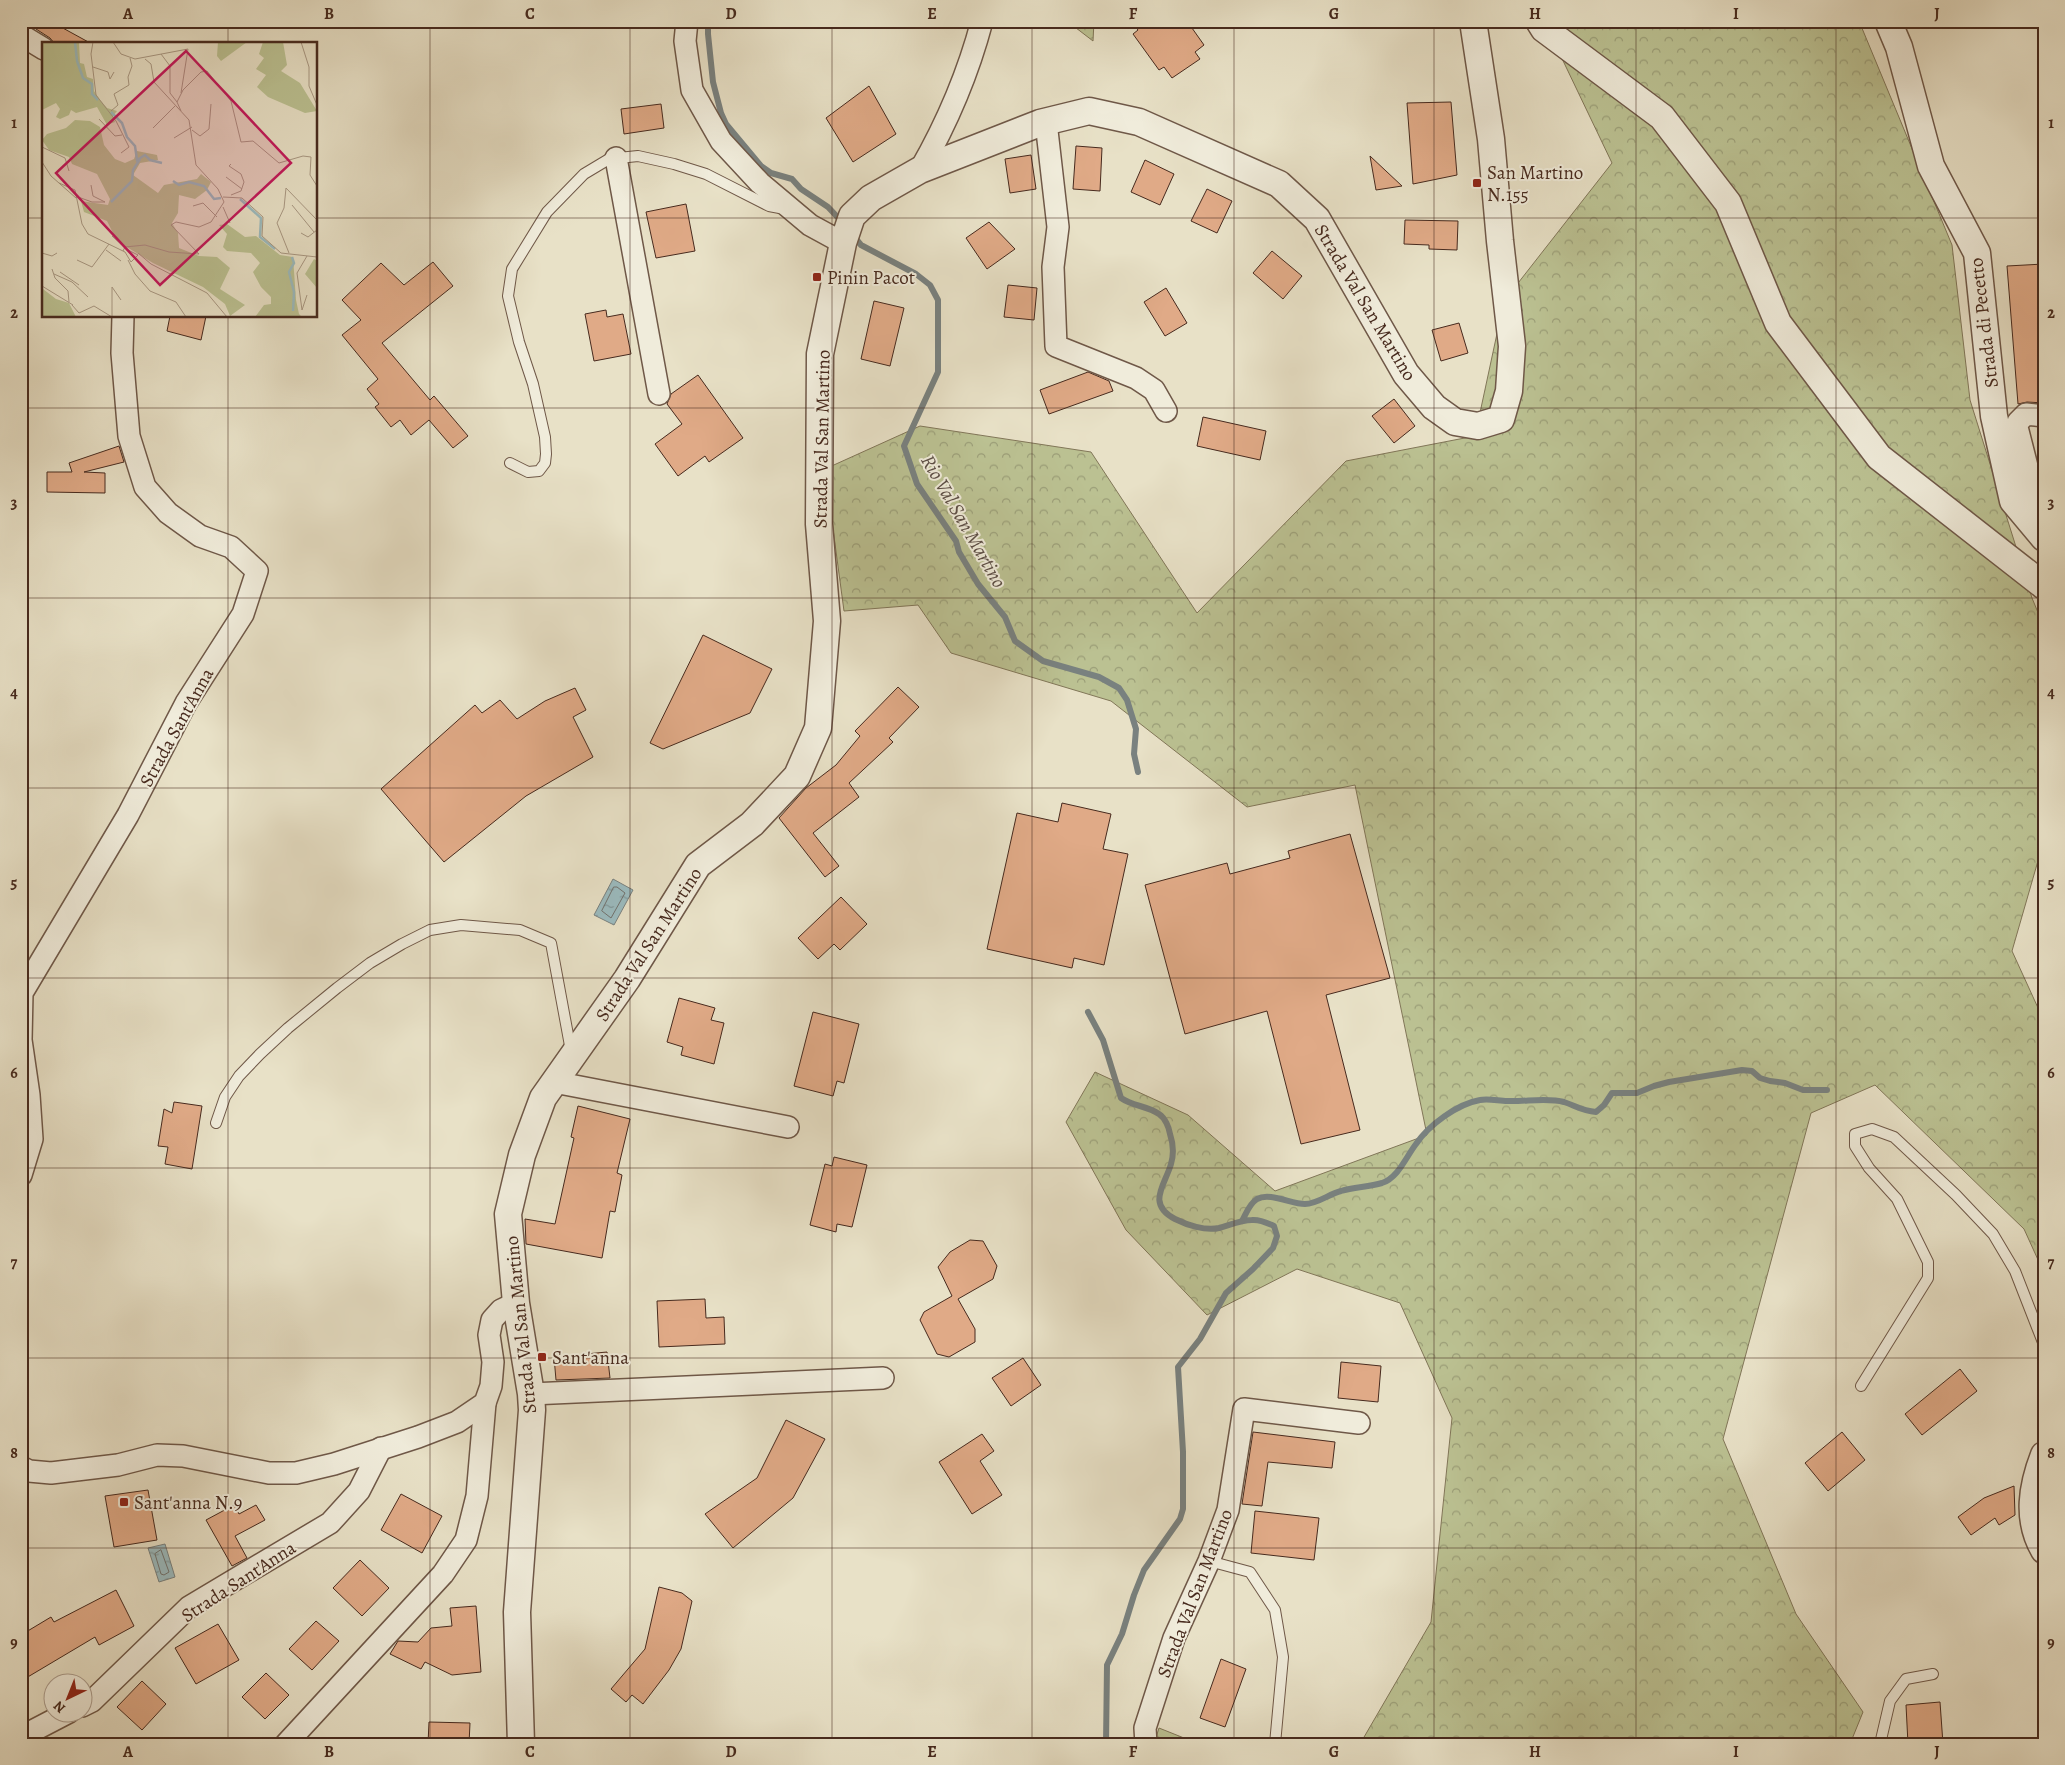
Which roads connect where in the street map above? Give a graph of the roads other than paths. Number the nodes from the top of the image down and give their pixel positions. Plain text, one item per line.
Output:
1 (686, 21) edge
2 (982, 21) edge
3 (1473, 21) edge
4 (1539, 21) edge
5 (1888, 21) edge
6 (21, 35) edge
7 (42, 48) edge
8 (1046, 122) junction
9 (616, 158) junction
10 (920, 170) junction
11 (793, 211) junction
12 (843, 243) junction
13 (122, 318) edge
14 (659, 394) dead end
15 (1166, 412) dead end
16 (2044, 416) edge
17 (510, 463) dead end
18 (2044, 522) edge
19 (2044, 538) edge
20 (2044, 586) edge
21 (572, 1057) junction
22 (554, 1082) junction
23 (216, 1123) dead end
24 (788, 1127) dead end
25 (21, 1174) edge
26 (516, 1303) junction
27 (2044, 1345) edge
28 (883, 1378) dead end
29 (1861, 1386) dead end
30 (531, 1394) junction
31 (485, 1403) junction
32 (1360, 1423) dead end
33 (381, 1448) junction
34 (2044, 1454) edge
35 (21, 1467) edge
36 (2044, 1550) edge
37 (1209, 1561) junction
38 (1933, 1674) dead end
39 (92, 1700) edge
40 (50, 1722) edge
41 (21, 1737) edge
42 (286, 1744) edge
43 (522, 1744) edge
44 (1146, 1744) edge
45 (1275, 1744) edge
46 (1880, 1744) edge

1 - 11 street
2 - 10 street
3 - 8 street, Strada Val San Martino
4 - 20 street
5 - 19 street, Strada di Pecetto
6 - 7 street
8 - 10 street, Strada Val San Martino
8 - 15 street
9 - 11 lane
9 - 14 street
9 - 17 lane
10 - 12 street, Strada Val San Martino
11 - 12 street
12 - 21 street, Strada Val San Martino
13 - 25 street, Strada Sant'Anna
16 - 18 street
21 - 22 street, Strada Val San Martino
21 - 23 lane
22 - 24 street
22 - 26 street, Strada Val San Martino
26 - 30 street, Strada Val San Martino
26 - 31 street
27 - 29 lane
28 - 30 street
30 - 43 street, Strada Val San Martino
31 - 33 street
31 - 42 street
32 - 37 street, Strada Val San Martino
33 - 35 street
33 - 39 street, Strada Sant'Anna
34 - 36 street
37 - 44 street, Strada Val San Martino
37 - 45 lane
38 - 46 lane
40 - 41 street

